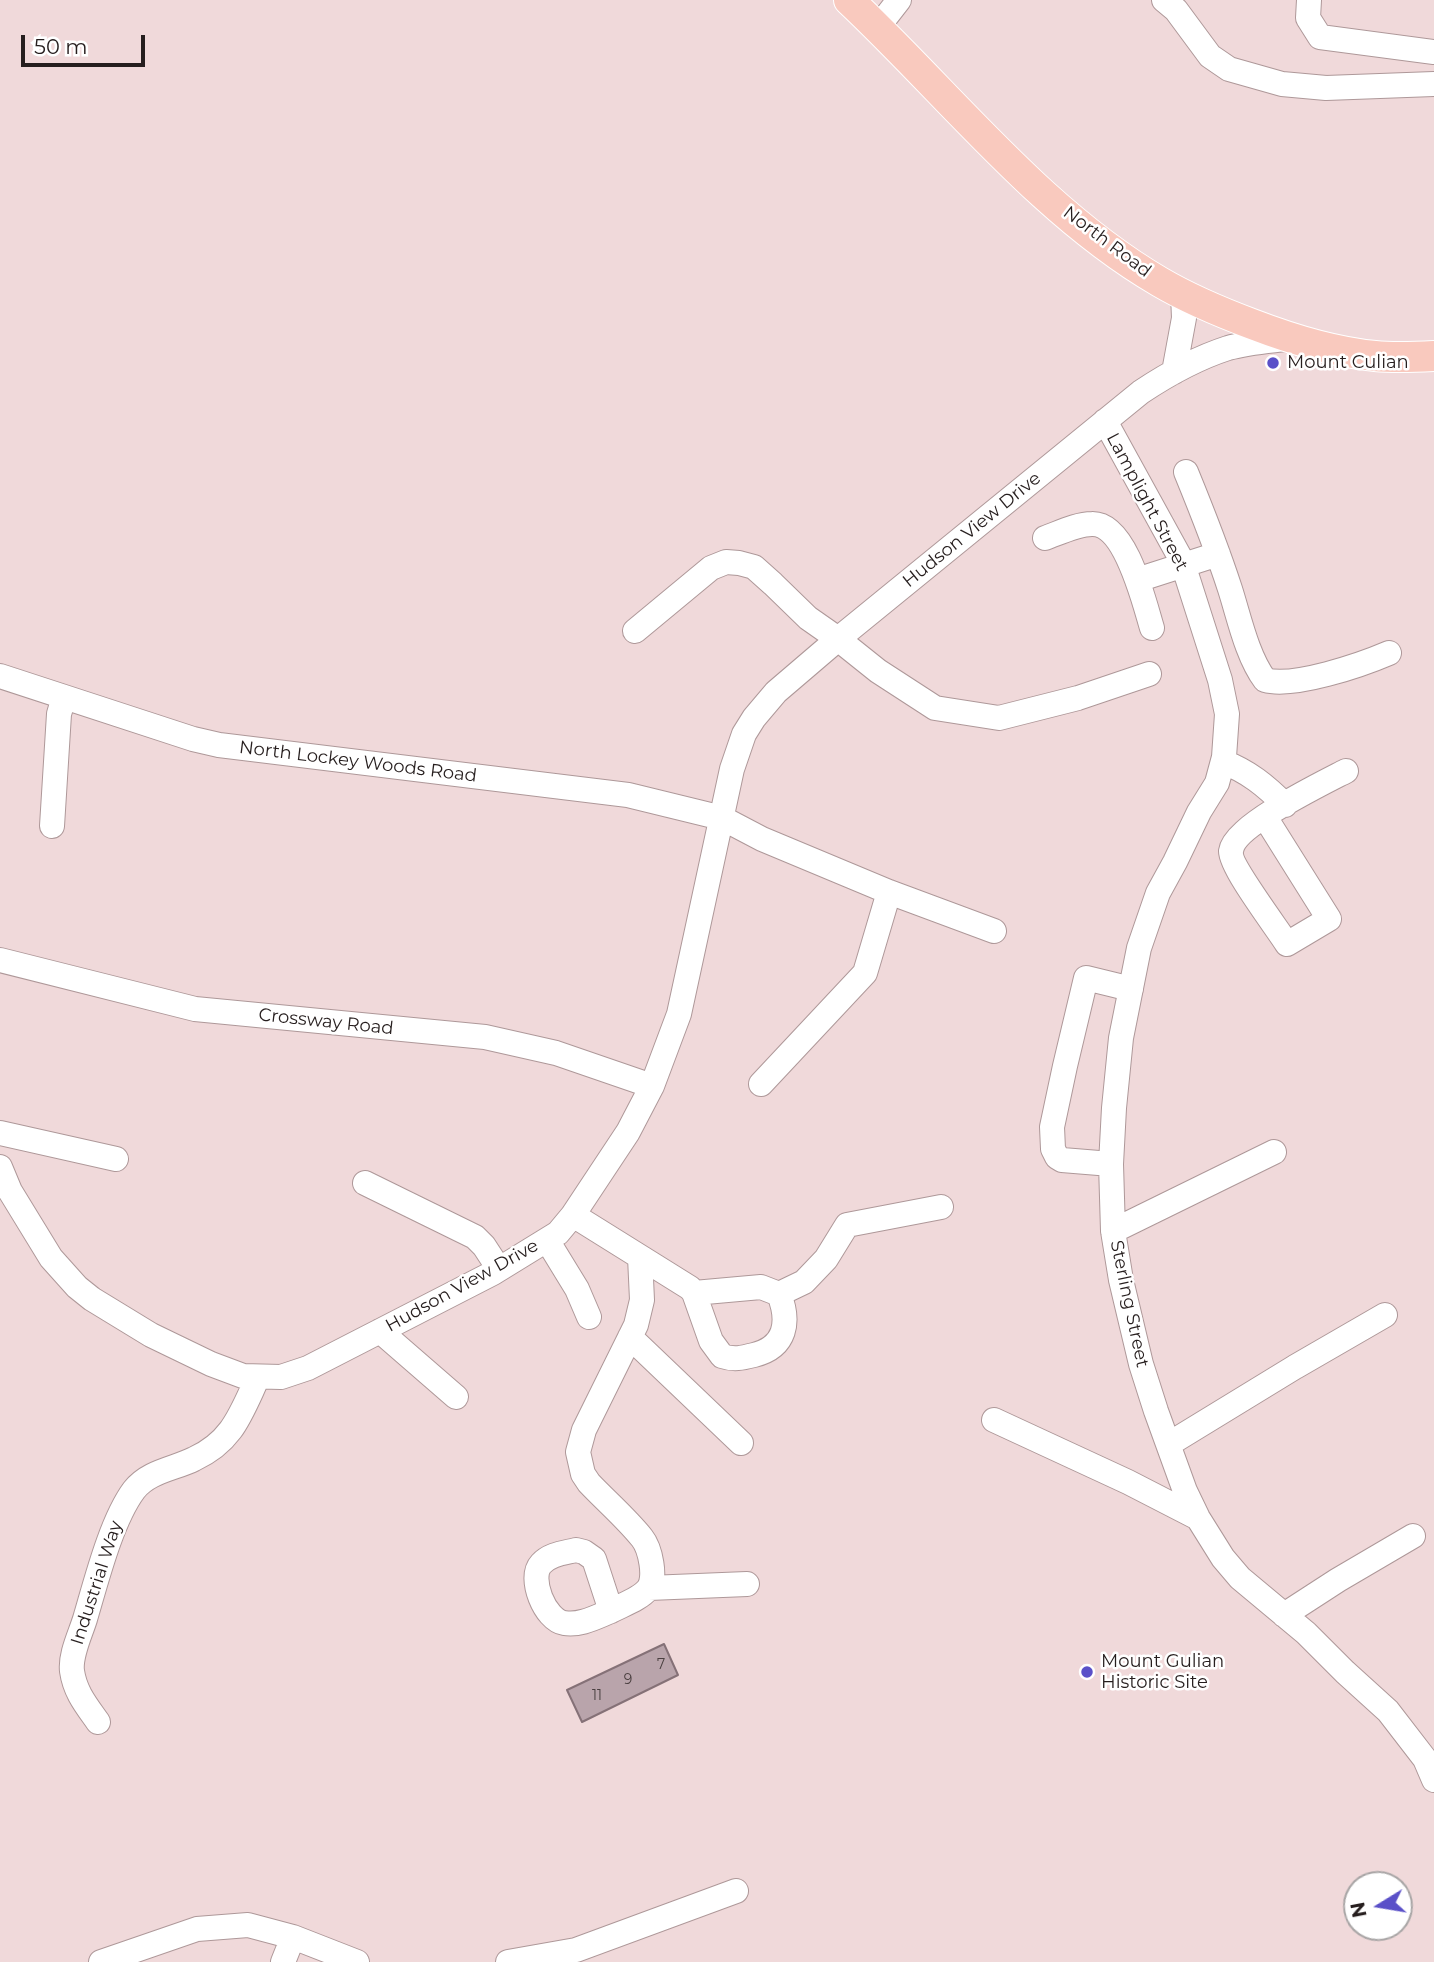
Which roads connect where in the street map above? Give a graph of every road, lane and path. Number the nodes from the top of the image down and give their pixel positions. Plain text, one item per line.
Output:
1 (849, 0) edge
2 (899, 0) edge
3 (1164, 0) edge
4 (1309, 0) edge
5 (878, 27) junction
6 (1434, 51) edge
7 (1434, 85) edge
8 (1183, 294) junction
9 (1294, 338) junction
10 (1434, 356) edge
11 (1174, 372) junction
12 (1105, 421) junction
13 (1186, 472) dead end
14 (1045, 538) dead end
15 (1218, 554) junction
16 (1183, 564) junction
17 (1137, 580) junction
18 (1152, 628) dead end
19 (635, 631) dead end
20 (838, 639) junction
21 (1389, 653) dead end
22 (1149, 674) dead end
23 (0, 676) edge
24 (64, 697) junction
25 (1224, 754) junction
26 (1346, 771) dead end
27 (1275, 811) junction
28 (722, 818) junction
29 (52, 826) dead end
30 (889, 892) junction
31 (994, 931) dead end
32 (0, 960) edge
33 (1131, 989) junction
34 (761, 1084) dead end
35 (652, 1086) junction
36 (0, 1133) edge
37 (1274, 1153) dead end
38 (116, 1159) dead end
39 (1111, 1164) junction
40 (0, 1167) edge
41 (365, 1183) dead end
42 (941, 1207) dead end
43 (573, 1215) junction
44 (1114, 1231) junction
45 (547, 1240) junction
46 (640, 1256) junction
47 (499, 1269) junction
48 (694, 1293) junction
49 (779, 1294) junction
50 (1385, 1315) dead end
51 (589, 1317) dead end
52 (380, 1331) junction
53 (630, 1337) junction
54 (258, 1377) junction
55 (456, 1397) dead end
56 (994, 1420) dead end
57 (741, 1443) dead end
58 (1169, 1444) junction
59 (1198, 1518) junction
60 (1413, 1536) dead end
61 (747, 1584) dead end
62 (649, 1588) junction
63 (611, 1611) dead end
64 (1284, 1615) junction
65 (98, 1723) dead end
66 (1434, 1780) edge
67 (736, 1891) dead end
68 (293, 1937) junction
69 (101, 1962) edge
70 (283, 1962) edge
71 (357, 1962) edge
72 (508, 1962) edge

1 - 5 main road, North Road
2 - 5 street
3 - 7 street
4 - 6 street
5 - 8 main road, North Road
8 - 9 main road, North Road
8 - 11 street
9 - 10 main road, North Road
9 - 11 street, Lamplight Street
11 - 12 street, Lamplight Street
12 - 16 street, Lamplight Street
12 - 20 street, Hudson View Drive
13 - 15 street
14 - 17 street
15 - 16 street
15 - 21 street
16 - 17 street
16 - 25 street, Lamplight Street
17 - 18 street
19 - 20 street
20 - 22 street
20 - 28 street, Hudson View Drive
23 - 24 street, North Lockey Woods Road
24 - 28 street, North Lockey Woods Road
24 - 29 street
25 - 27 street
25 - 33 street, Sterling Street
26 - 27 street
27 - 27 street
28 - 30 street, North Lockey Woods Road
28 - 35 street, Hudson View Drive
30 - 31 street, North Lockey Woods Road
30 - 34 street
32 - 35 street, Crossway Road
33 - 39 street, Sterling Street
33 - 39 street
35 - 43 street, Hudson View Drive
36 - 38 street
37 - 44 street
39 - 44 street, Sterling Street
40 - 54 street, Hudson View Drive
41 - 47 street
42 - 49 street
43 - 45 street, Hudson View Drive
43 - 46 street
44 - 58 street, Sterling Street
45 - 47 street, Hudson View Drive
45 - 51 street
46 - 48 street
46 - 53 street
47 - 52 street, Hudson View Drive
48 - 49 street
48 - 49 street
50 - 58 street
52 - 54 street, Hudson View Drive
52 - 55 street
53 - 57 street
53 - 62 street
54 - 65 street, Industrial Way
56 - 59 street
58 - 59 street, Sterling Street
59 - 64 street, Sterling Street
60 - 64 street
61 - 62 street
62 - 63 street
64 - 66 street, Sterling Street
67 - 72 street
68 - 69 street
68 - 70 street
68 - 71 street

